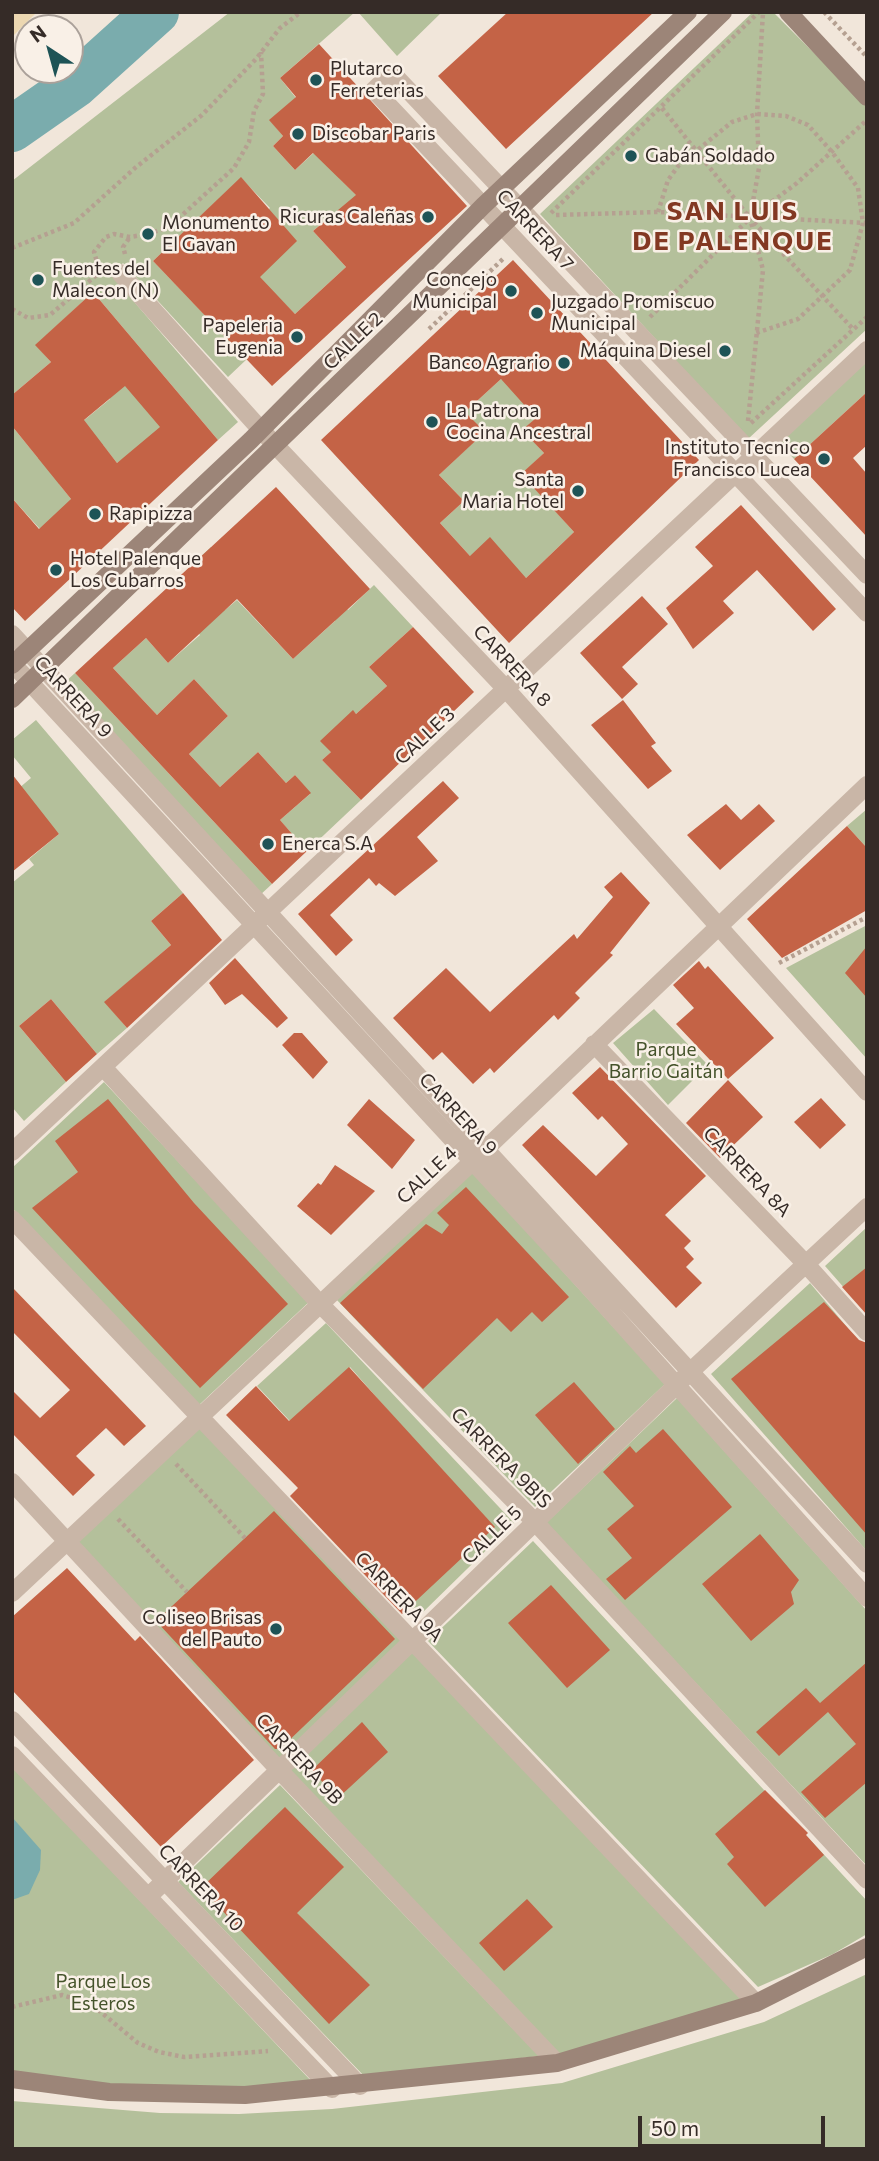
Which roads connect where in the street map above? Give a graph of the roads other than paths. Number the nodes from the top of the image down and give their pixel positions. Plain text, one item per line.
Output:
1 (688, 12) edge
2 (723, 12) edge
3 (788, 12) edge
4 (867, 97) edge
5 (501, 188) junction
6 (483, 206) junction
7 (520, 208) junction
8 (502, 226) junction
9 (120, 274) dead end
10 (867, 350) edge
11 (261, 430) junction
12 (275, 445) junction
13 (754, 456) junction
14 (736, 473) junction
15 (867, 575) edge
16 (867, 613) edge
17 (12, 634) edge
18 (29, 651) junction
19 (13, 664) edge
20 (44, 668) junction
21 (30, 682) junction
22 (506, 689) junction
23 (12, 699) edge
24 (867, 785) edge
25 (261, 918) junction
26 (719, 925) junction
27 (594, 1044) junction
28 (103, 1067) junction
29 (867, 1092) edge
30 (12, 1152) edge
31 (479, 1155) junction
32 (867, 1206) edge
33 (12, 1219) edge
34 (806, 1264) junction
35 (320, 1304) junction
36 (867, 1332) edge
37 (692, 1370) junction
38 (677, 1386) junction
39 (200, 1417) junction
40 (12, 1482) edge
41 (535, 1522) junction
42 (69, 1540) junction
43 (866, 1562) edge
44 (848, 1577) junction
45 (12, 1593) edge
46 (867, 1598) edge
47 (413, 1642) junction
48 (12, 1720) edge
49 (12, 1755) edge
50 (280, 1771) junction
51 (165, 1880) junction
52 (867, 1880) edge
53 (149, 1896) junction
54 (867, 1947) edge
55 (756, 2003) junction
56 (558, 2063) junction
57 (12, 2079) edge
58 (360, 2086) junction
59 (332, 2089) junction

1 - 5 street, CALLE 2
2 - 7 street, CALLE 2
3 - 4 street
5 - 6 street, CALLE 2
5 - 6 street, CARRERA 7
5 - 7 street, CARRERA 7
6 - 8 street, CARRERA 7
6 - 11 street, CALLE 2
7 - 8 street, CALLE 2
7 - 13 street, CARRERA 7
8 - 12 street, CALLE 2
8 - 14 street, CARRERA 7
9 - 11 street, CARRERA 8
10 - 13 street, CALLE 3
11 - 12 street, CARRERA 8
11 - 18 street, CALLE 2
12 - 20 street, CALLE 2
12 - 22 street, CARRERA 8
13 - 14 street, CALLE 3
13 - 15 street, CARRERA 7
14 - 16 street, CARRERA 7
14 - 22 street, CALLE 3
17 - 18 street, CARRERA 9
18 - 19 street, CALLE 2
18 - 20 street, CARRERA 9
19 - 21 street, CARRERA 9
20 - 21 street, CALLE 2
20 - 25 street, CARRERA 9
21 - 23 street, CALLE 2
21 - 25 street, CARRERA 9
22 - 25 street, CALLE 3
22 - 26 street, CARRERA 8
24 - 26 street, CALLE 4
25 - 28 street, CALLE 3
25 - 31 street, CARRERA 9
26 - 27 street, CALLE 4
26 - 29 street, CARRERA 8
27 - 31 street, CALLE 4
27 - 34 street, CARRERA 8A
28 - 30 street, CALLE 3
28 - 35 street, CARRERA 9BIS
31 - 35 street, CALLE 4
31 - 37 street, CARRERA 9
31 - 38 street, CARRERA 9
32 - 34 street, CALLE 5
33 - 39 street, CARRERA 9A
34 - 36 street, CARRERA 8A
34 - 37 street, CALLE 5
35 - 39 street, CALLE 4
35 - 41 street, CARRERA 9BIS
37 - 38 street, CALLE 5
37 - 43 street, CARRERA 9
38 - 41 street, CALLE 5
38 - 44 street, CARRERA 9
39 - 42 street, CALLE 4
39 - 47 street, CARRERA 9A
40 - 42 street, CARRERA 9B
41 - 47 street, CALLE 5
41 - 52 street, CARRERA 9BIS
42 - 45 street, CALLE 4
42 - 50 street, CARRERA 9B
43 - 44 street
44 - 46 street, CARRERA 9
47 - 50 street, CALLE 5
47 - 55 street, CARRERA 9A
48 - 51 street, CARRERA 10
49 - 53 street
50 - 51 street, CALLE 5
50 - 56 street, CARRERA 9B
51 - 53 street, CALLE 5
51 - 58 street, CARRERA 10
53 - 59 street
54 - 55 street
55 - 56 street
56 - 58 street
57 - 59 street
58 - 59 street

